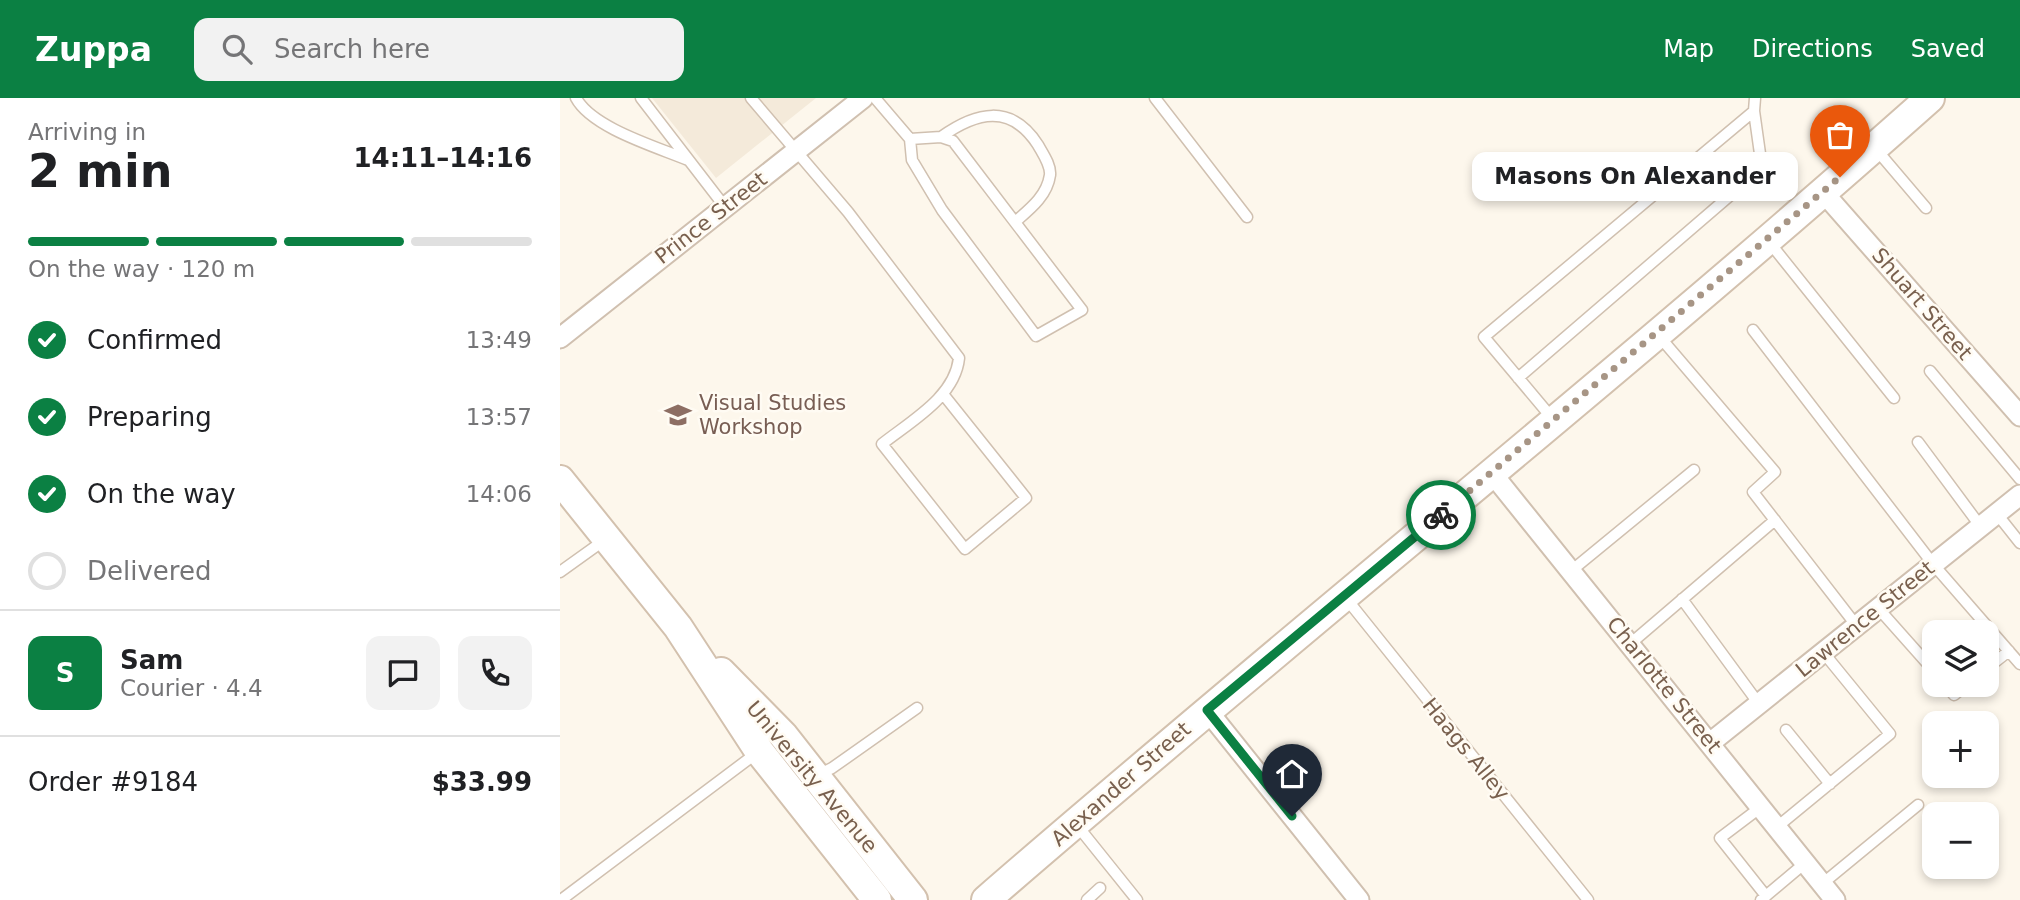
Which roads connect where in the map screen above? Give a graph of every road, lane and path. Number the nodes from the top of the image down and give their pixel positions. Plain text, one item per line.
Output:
1 (576, 98) edge
2 (641, 98) edge
3 (751, 98) edge
4 (863, 98) edge
5 (875, 98) edge
6 (1155, 98) edge
7 (1755, 98) edge
8 (1930, 98) edge
9 (1754, 111) junction
10 (941, 137) junction
11 (910, 138) junction
12 (1874, 147) junction
13 (796, 151) junction
14 (688, 160) junction
15 (1823, 192) junction
16 (725, 207) junction
17 (1926, 208) dead end
18 (1247, 216) dead end
19 (1015, 222) junction
20 (1767, 240) junction
21 (1753, 330) dead end
22 (1656, 333) junction
23 (560, 338) edge
24 (1930, 371) dead end
25 (1518, 378) junction
26 (943, 394) junction
27 (1894, 398) dead end
28 (2020, 416) edge
29 (1553, 420) junction
30 (1918, 442) dead end
31 (1693, 470) dead end
32 (1491, 472) junction
33 (2020, 479) edge
34 (560, 480) edge
35 (2020, 495) edge
36 (1997, 514) junction
37 (1775, 520) junction
38 (1981, 527) junction
39 (607, 539) junction
40 (2020, 543) edge
41 (1933, 564) junction
42 (1571, 570) junction
43 (560, 572) edge
44 (1345, 597) junction
45 (1682, 599) junction
46 (1878, 608) junction
47 (1856, 625) junction
48 (678, 627) junction
49 (1630, 644) junction
50 (2009, 651) junction
51 (1823, 652) junction
52 (1922, 658) edge
53 (1999, 659) edge
54 (2020, 664) edge
55 (1759, 704) junction
56 (917, 708) dead end
57 (1207, 710) junction
58 (1786, 730) dead end
59 (1710, 743) junction
60 (759, 751) junction
61 (816, 776) junction
62 (1830, 784) junction
63 (1917, 805) dead end
64 (1761, 807) junction
65 (1075, 822) junction
66 (1777, 827) junction
67 (1805, 863) junction
68 (1822, 884) junction
69 (1100, 888) dead end
70 (1764, 898) edge
71 (561, 900) edge
72 (877, 900) edge
73 (914, 900) edge
74 (986, 900) edge
75 (1087, 900) edge
76 (1137, 900) edge
77 (1359, 900) edge
78 (1588, 900) edge
79 (1835, 900) edge

1 - 14 lane
2 - 14 lane
3 - 13 lane
4 - 13 street, Prince Street
5 - 11 lane
6 - 18 lane
7 - 9 lane
8 - 12 street, Alexander Street
9 - 25 lane
9 - 25 lane
10 - 11 lane
10 - 19 lane
10 - 19 lane
11 - 19 lane
12 - 15 street, Alexander Street
12 - 17 lane
13 - 16 street, Prince Street
13 - 26 lane
14 - 16 lane
15 - 20 street, Alexander Street
15 - 28 street, Shuart Street
16 - 23 street, Prince Street
20 - 22 street, Alexander Street
20 - 27 lane
21 - 41 lane
22 - 29 street, Alexander Street
22 - 37 lane
24 - 33 lane
25 - 29 lane
26 - 26 lane
29 - 32 street, Alexander Street
30 - 38 lane
31 - 42 lane
32 - 42 street, Charlotte Street
32 - 44 street, Alexander Street
34 - 39 street, University Avenue
35 - 36 street, Lawrence Street
36 - 38 street, Lawrence Street
36 - 40 lane
37 - 45 lane
37 - 47 lane
38 - 41 street, Lawrence Street
39 - 43 lane
39 - 48 street, University Avenue
41 - 46 street, Lawrence Street
41 - 50 lane
42 - 49 street, Charlotte Street
44 - 57 street, Alexander Street
44 - 78 lane, Haags Alley
45 - 49 lane
45 - 55 lane
46 - 47 street, Lawrence Street
46 - 52 lane
47 - 51 street, Lawrence Street
48 - 60 street, University Avenue
48 - 61 street, University Avenue
49 - 59 street, Charlotte Street
50 - 53 lane
50 - 54 lane
51 - 55 street, Lawrence Street
51 - 62 lane
55 - 59 street, Lawrence Street
56 - 61 lane
57 - 65 street, Alexander Street
57 - 77 street
58 - 62 lane
59 - 64 street, Charlotte Street
60 - 71 lane
60 - 72 street, University Avenue
61 - 73 street, University Avenue
62 - 66 lane
63 - 68 lane
64 - 66 street, Charlotte Street
64 - 70 lane
65 - 74 street, Alexander Street
65 - 76 lane
66 - 67 street, Charlotte Street
67 - 68 street, Charlotte Street
67 - 70 lane
68 - 79 street, Charlotte Street
69 - 75 lane

